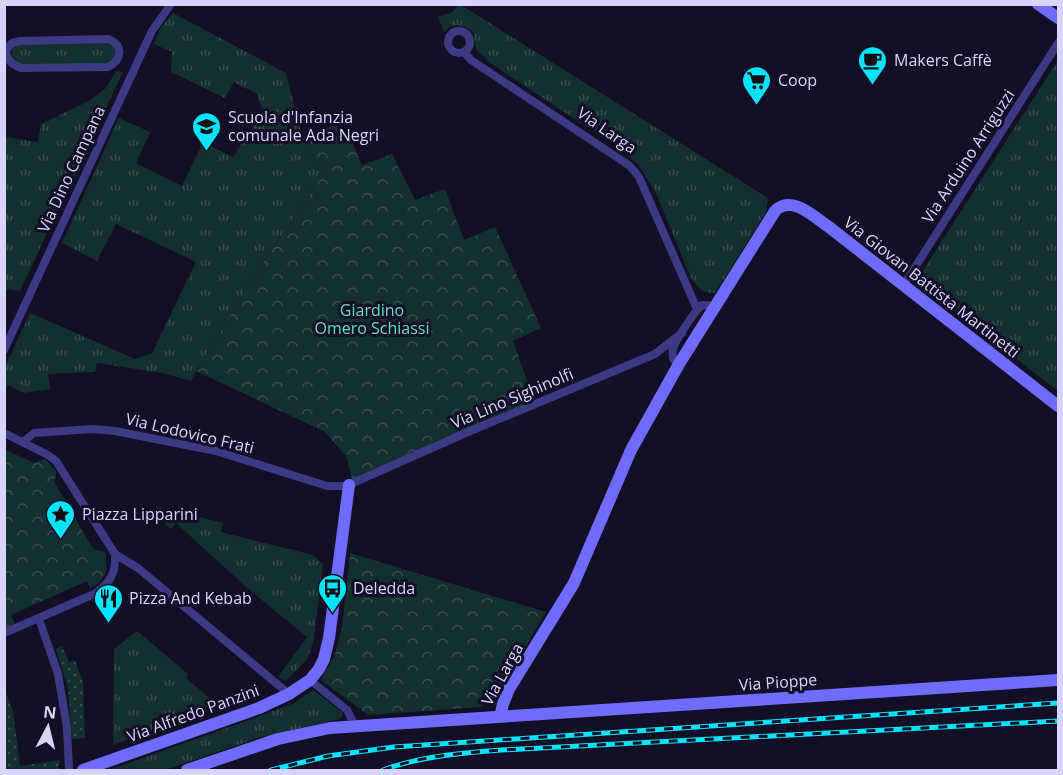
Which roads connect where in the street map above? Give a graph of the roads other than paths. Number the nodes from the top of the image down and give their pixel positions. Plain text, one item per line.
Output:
1 (171, 4) edge
2 (1038, 4) edge
3 (1059, 18) edge
4 (1059, 43) edge
5 (5, 52) edge
6 (464, 52) dead end
7 (781, 206) joint
8 (903, 286) junction
9 (715, 306) junction
10 (697, 309) junction
11 (682, 333) junction
12 (4, 350) edge
13 (679, 364) junction
14 (1059, 406) edge
15 (4, 433) edge
16 (24, 441) junction
17 (349, 485) junction
18 (115, 554) junction
19 (39, 619) junction
20 (4, 633) edge
21 (310, 680) junction
22 (1059, 680) edge
23 (289, 694) junction
24 (500, 717) junction
25 (355, 726) junction
26 (69, 771) edge
27 (83, 771) edge
28 (187, 771) edge

1 - 12 street, Via Dino Campana
2 - 3 street
4 - 8 street, Via Arduino Arriguzzi
5 - 5 street
6 - 10 street, Via Larga
7 - 8 street, Via Giovan Battista Martinetti
7 - 9 street, Via Larga
8 - 14 street, Via Giovan Battista Martinetti
9 - 10 street
9 - 13 street, Via Larga
10 - 11 street, Via Larga
11 - 13 street, Via Larga
11 - 17 street, Via Lino Sighinolfi
13 - 24 street, Via Larga
15 - 16 street
16 - 17 street, Via Lodovico Frati
16 - 18 street
17 - 21 street, Via Alfredo Panzini
18 - 19 street
18 - 23 street
19 - 20 street
19 - 26 street
21 - 23 street, Via Alfredo Panzini
21 - 25 street
22 - 24 street, Via Pioppe
23 - 27 street, Via Alfredo Panzini
24 - 25 street, Via Larga
25 - 28 street, Via Larga

